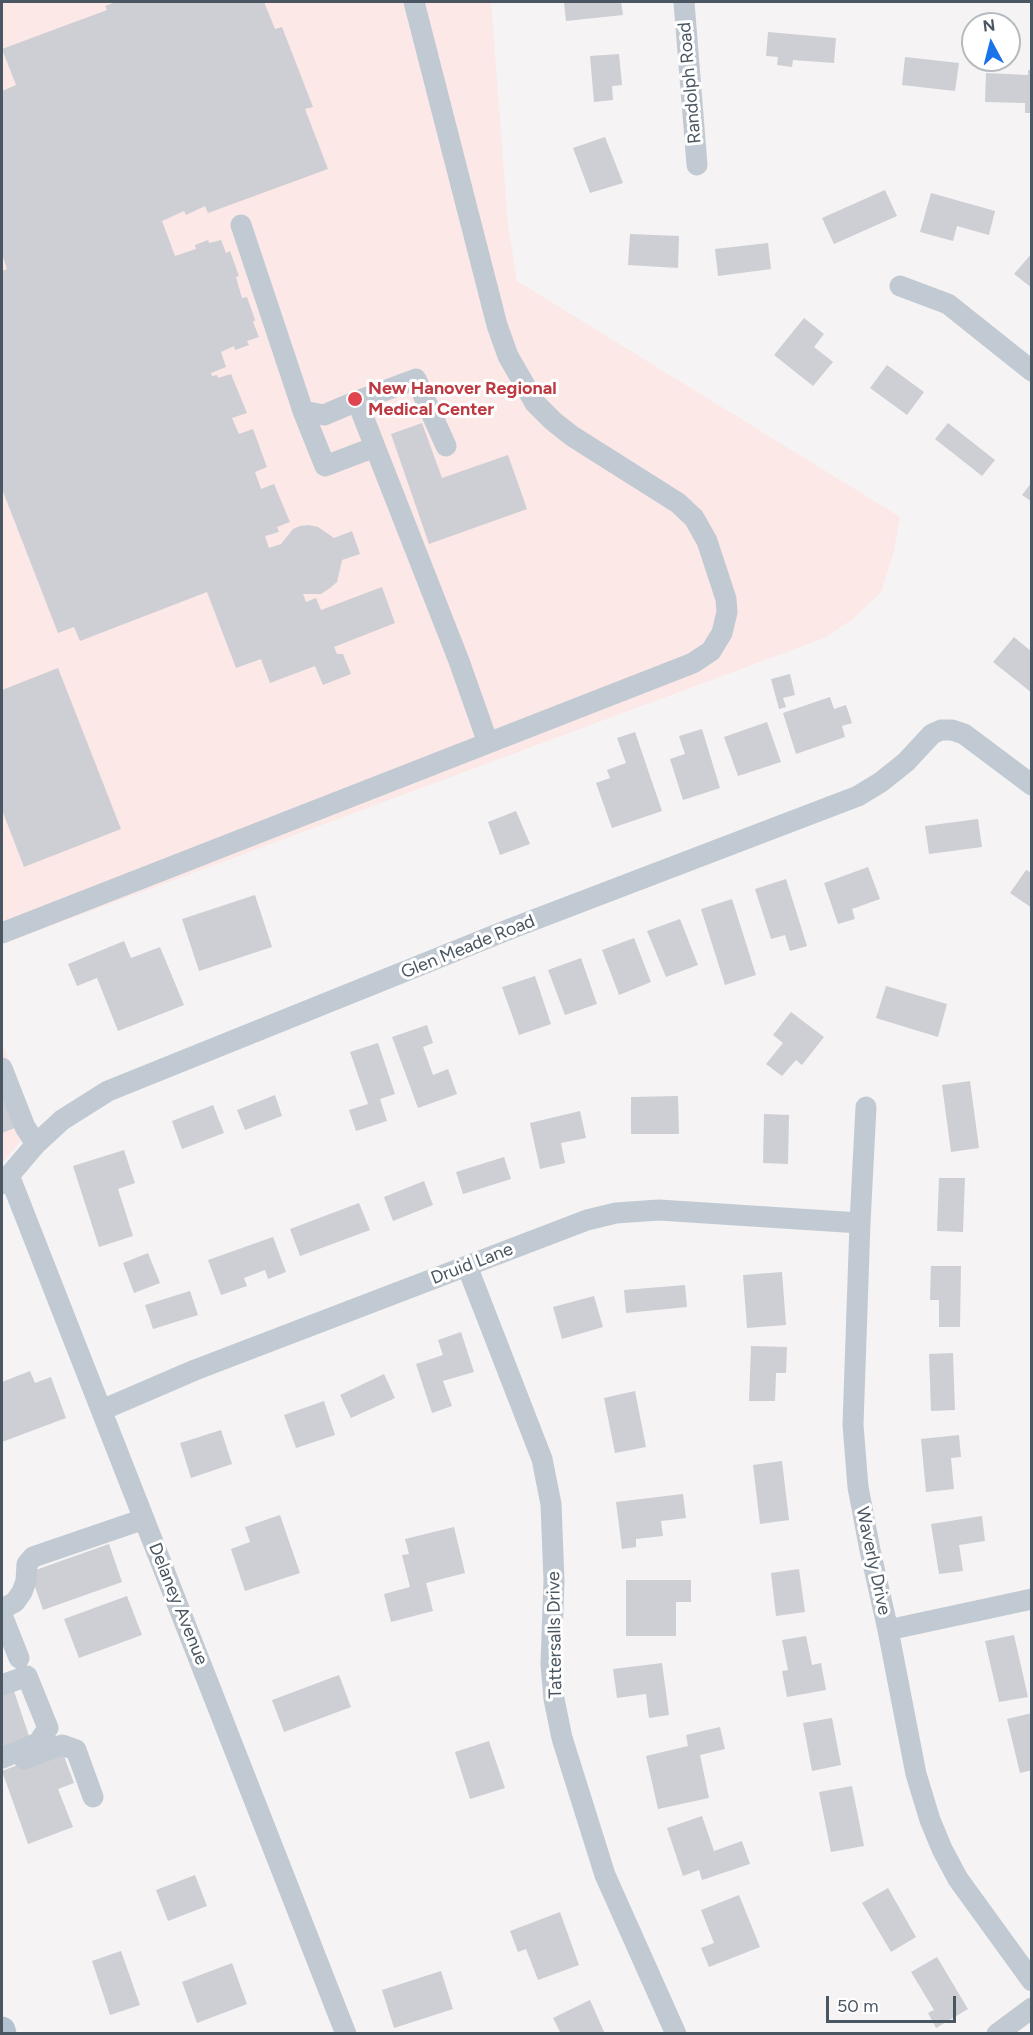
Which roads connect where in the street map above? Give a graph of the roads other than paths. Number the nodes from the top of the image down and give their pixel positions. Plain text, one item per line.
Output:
1 (414, 2) edge
2 (684, 2) edge
3 (697, 165) dead end
4 (241, 225) dead end
5 (900, 286) dead end
6 (1032, 372) edge
7 (357, 401) junction
8 (303, 411) junction
9 (446, 446) dead end
10 (375, 447) junction
11 (488, 742) junction
12 (1032, 785) edge
13 (2, 933) edge
14 (2, 1068) edge
15 (866, 1107) dead end
16 (36, 1144) junction
17 (5, 1179) edge
18 (860, 1222) junction
19 (467, 1266) junction
20 (102, 1410) junction
21 (144, 1519) junction
22 (1032, 1599) edge
23 (2, 1609) edge
24 (2, 1615) edge
25 (888, 1630) junction
26 (19, 1658) dead end
27 (2, 1685) edge
28 (2, 1761) edge
29 (93, 1797) dead end
30 (1032, 1981) edge
31 (1032, 2008) edge
32 (346, 2034) edge
33 (676, 2034) edge
34 (997, 2034) edge

1 - 11 street
2 - 3 street, Randolph Road
4 - 8 street
5 - 6 street
7 - 8 street
7 - 9 street
7 - 10 street
8 - 10 street
10 - 11 street
11 - 13 street
12 - 16 street, Glen Meade Road
14 - 16 street
15 - 18 street, Waverly Drive
16 - 17 street, Glen Meade Road
17 - 20 street, Delaney Avenue
18 - 19 street, Druid Lane
18 - 25 street, Waverly Drive
19 - 20 street, Druid Lane
19 - 33 street, Tattersalls Drive
20 - 21 street, Delaney Avenue
21 - 23 street
21 - 32 street, Delaney Avenue
22 - 25 street
24 - 26 street
25 - 30 street, Waverly Drive
27 - 28 street
28 - 29 street
31 - 34 street

